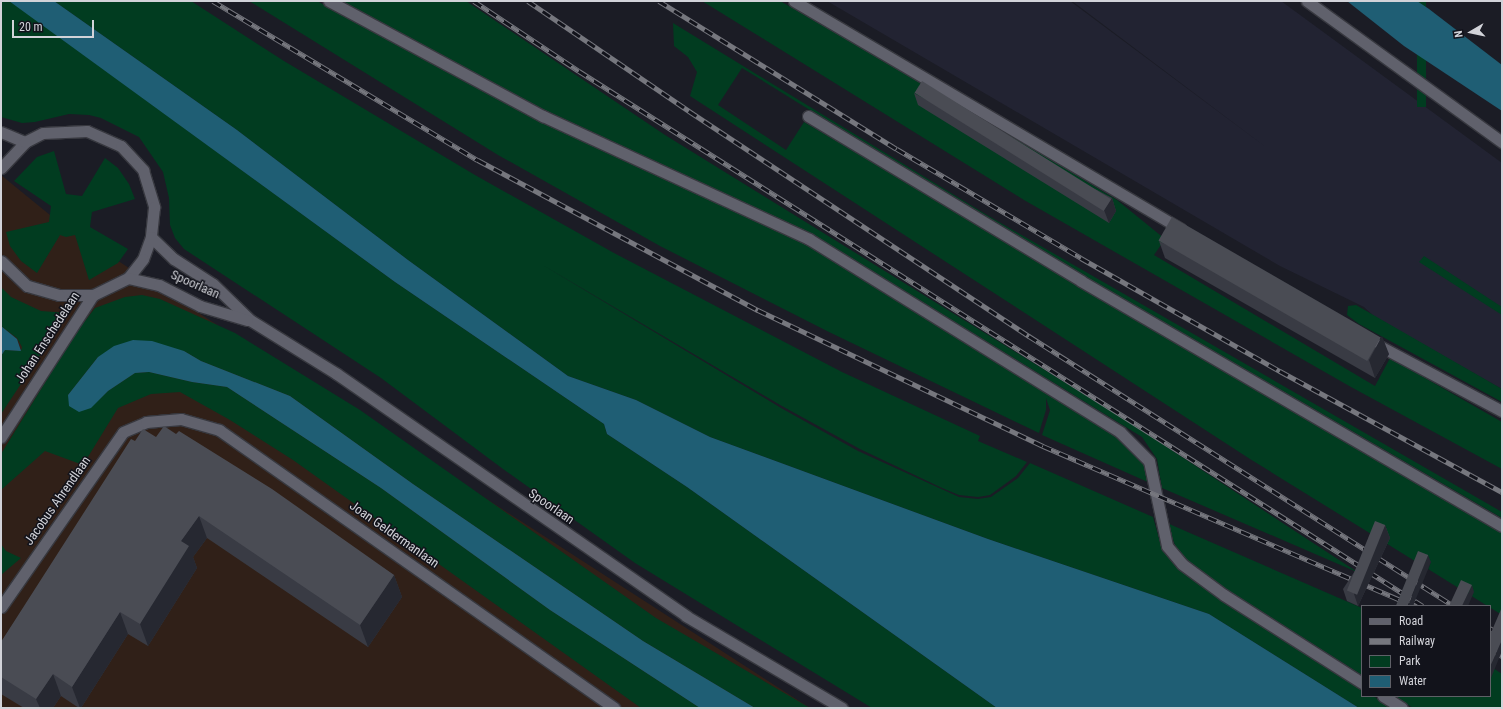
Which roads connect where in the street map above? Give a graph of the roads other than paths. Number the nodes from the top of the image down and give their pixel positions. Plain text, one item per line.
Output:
1 (329, 1) edge
2 (794, 1) edge
3 (1307, 1) edge
4 (808, 116) dead end
5 (1, 132) edge
6 (25, 142) junction
7 (1502, 142) edge
8 (1, 168) edge
9 (1192, 236) edge
10 (151, 237) junction
11 (1, 261) edge
12 (128, 278) junction
13 (93, 294) junction
14 (250, 320) junction
15 (1364, 337) edge
16 (1502, 411) edge
17 (146, 422) joint
18 (1, 437) edge
19 (1502, 526) edge
20 (1, 607) edge
21 (1361, 682) edge
22 (1385, 697) edge
23 (614, 708) edge
24 (842, 708) edge
25 (1402, 708) edge

1 - 21 main road
2 - 9 main road
3 - 7 main road
4 - 19 main road
5 - 6 main road
6 - 8 main road
6 - 10 main road
10 - 12 main road
10 - 14 main road, Spoorlaan
11 - 13 main road
12 - 13 main road
12 - 14 main road, Spoorlaan
13 - 18 main road, Johan Enschedelaan
14 - 24 main road, Spoorlaan
15 - 16 main road
17 - 20 main road, Jacobus Ahrendlaan
17 - 23 main road, Joan Geldermanlaan
22 - 25 main road

